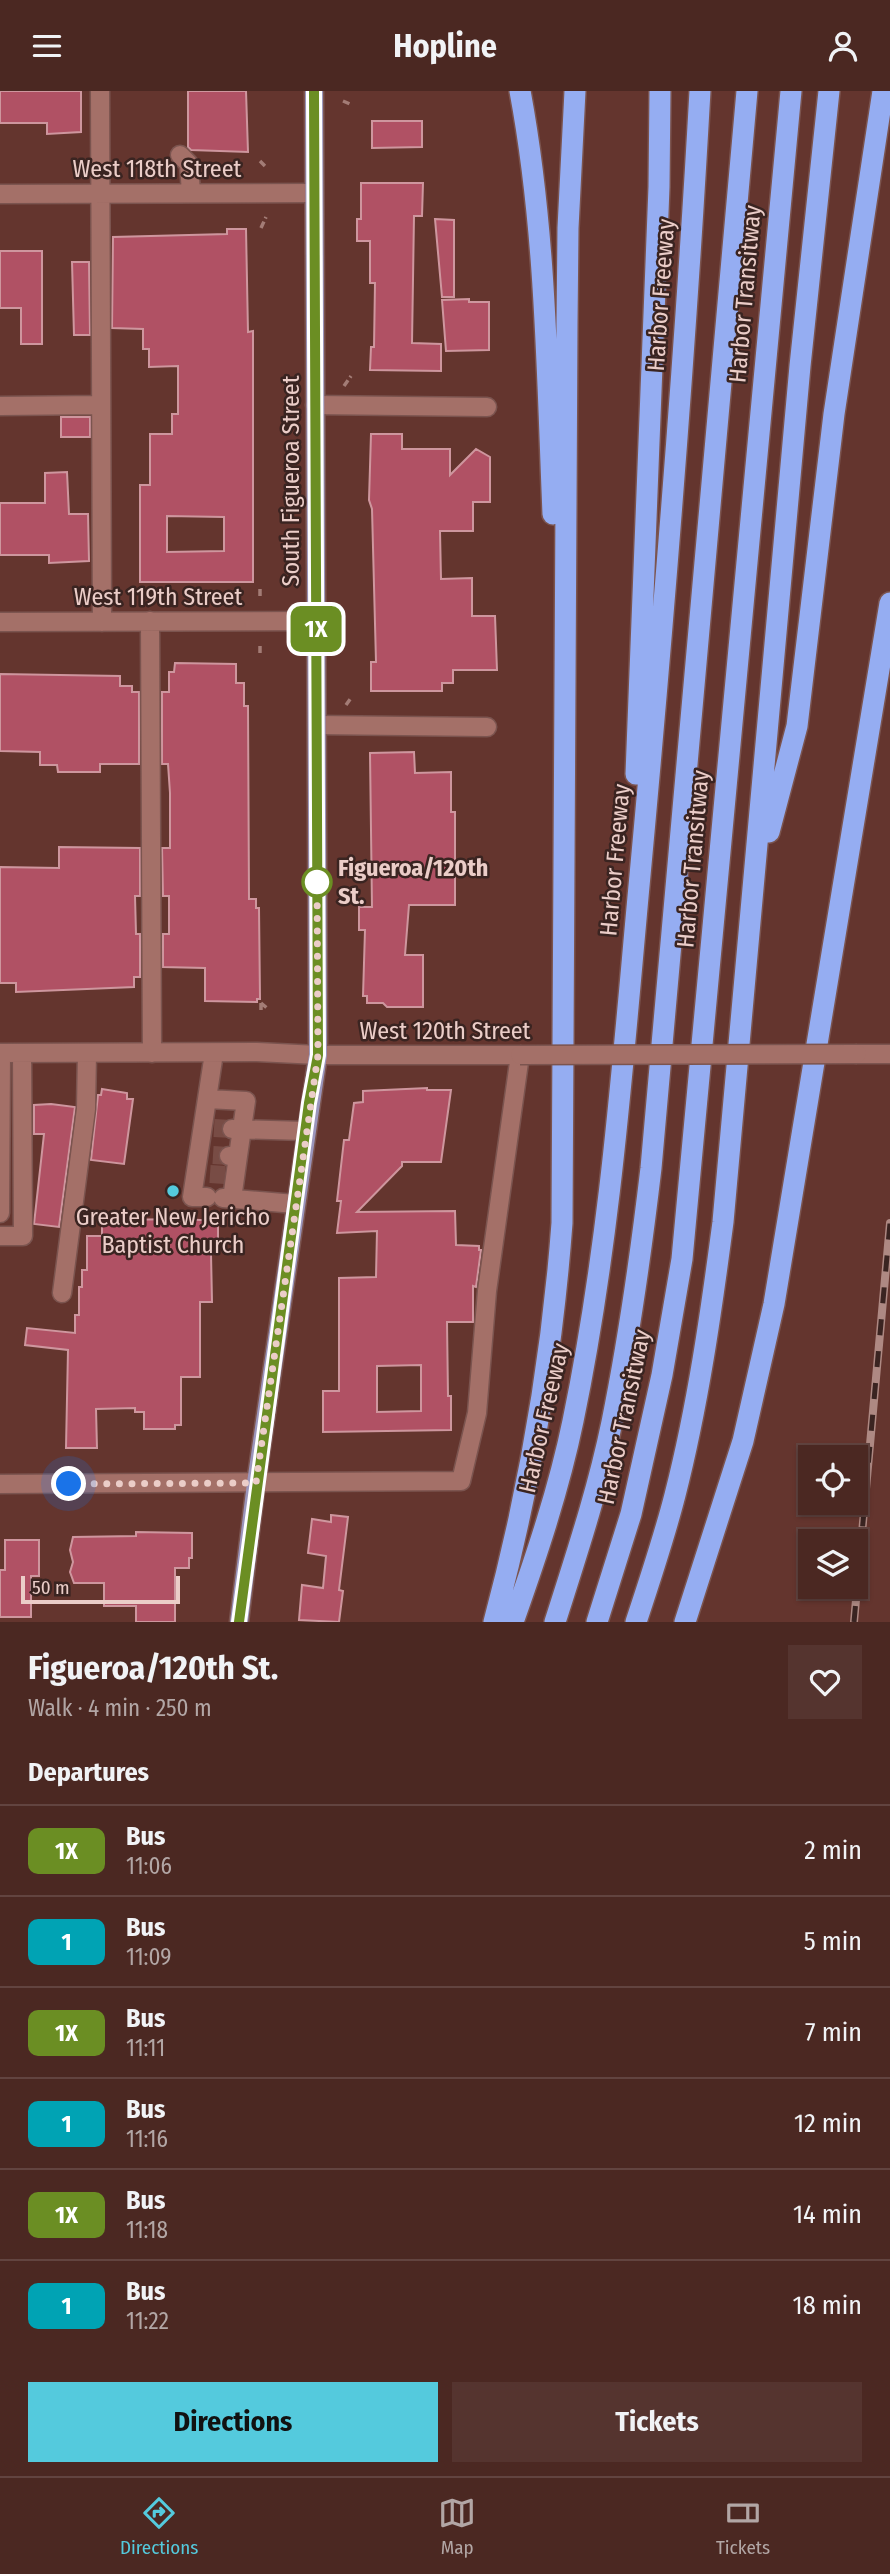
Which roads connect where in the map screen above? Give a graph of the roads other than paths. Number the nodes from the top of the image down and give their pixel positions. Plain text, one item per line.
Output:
1 (100, 91) edge
2 (314, 91) edge
3 (520, 91) edge
4 (660, 91) edge
5 (700, 91) edge
6 (747, 91) edge
7 (791, 91) edge
8 (829, 91) edge
9 (883, 98) edge
10 (574, 99) edge
11 (180, 155) dead end
12 (100, 193) junction
13 (191, 193) junction
14 (314, 193) junction
15 (0, 194) edge
16 (101, 405) junction
17 (315, 405) junction
18 (0, 406) edge
19 (486, 407) dead end
20 (890, 603) edge
21 (150, 621) junction
22 (316, 621) junction
23 (0, 622) edge
24 (102, 622) junction
25 (317, 725) junction
26 (486, 727) dead end
27 (565, 797) junction
28 (754, 891) junction
29 (629, 996) junction
30 (1, 1053) edge
31 (22, 1053) junction
32 (87, 1053) junction
33 (152, 1053) junction
34 (214, 1053) junction
35 (890, 1054) edge
36 (318, 1055) junction
37 (520, 1055) junction
38 (207, 1099) junction
39 (223, 1128) junction
40 (305, 1131) junction
41 (219, 1155) junction
42 (216, 1174) junction
43 (221, 1198) junction
44 (295, 1205) junction
45 (0, 1213) edge
46 (0, 1236) edge
47 (62, 1293) dead end
48 (256, 1483) junction
49 (0, 1484) edge
50 (239, 1622) edge
51 (494, 1622) edge
52 (513, 1622) edge
53 (555, 1622) edge
54 (597, 1622) edge
55 (636, 1622) edge
56 (685, 1622) edge

1 - 12 street
2 - 14 main road, South Figueroa Street
3 - 27 highway
4 - 29 highway
5 - 29 highway, Harbor Freeway
6 - 53 highway, Harbor Transitway
7 - 54 highway, Harbor Transitway
8 - 28 highway
9 - 28 highway
10 - 27 highway
11 - 13 street
12 - 13 street, West 118th Street
12 - 15 street, West 118th Street
12 - 16 street
13 - 14 street, West 118th Street
14 - 17 main road, South Figueroa Street
16 - 18 street
16 - 24 street
17 - 19 street
17 - 22 main road, South Figueroa Street
20 - 56 highway
21 - 22 street, West 119th Street
21 - 24 street, West 119th Street
21 - 33 street
22 - 25 main road, South Figueroa Street
23 - 24 street, West 119th Street
25 - 26 street
25 - 36 main road, South Figueroa Street
27 - 51 highway
28 - 55 highway
29 - 52 highway, Harbor Freeway
30 - 31 street, West 120th Street
30 - 45 street
31 - 32 street, West 120th Street
31 - 46 street
32 - 33 street, West 120th Street
32 - 47 street
33 - 34 street, West 120th Street
34 - 36 street, West 120th Street
34 - 38 street
35 - 37 street, West 120th Street, bridge
36 - 37 street, West 120th Street
36 - 40 main road, South Figueroa Street
37 - 48 street
38 - 39 street
38 - 39 street
39 - 40 street
39 - 41 street
39 - 41 street
40 - 44 main road, South Figueroa Street
41 - 42 street
41 - 42 street
42 - 43 street
42 - 43 street
43 - 44 street
44 - 48 main road, South Figueroa Street
48 - 49 street
48 - 50 main road, South Figueroa Street

